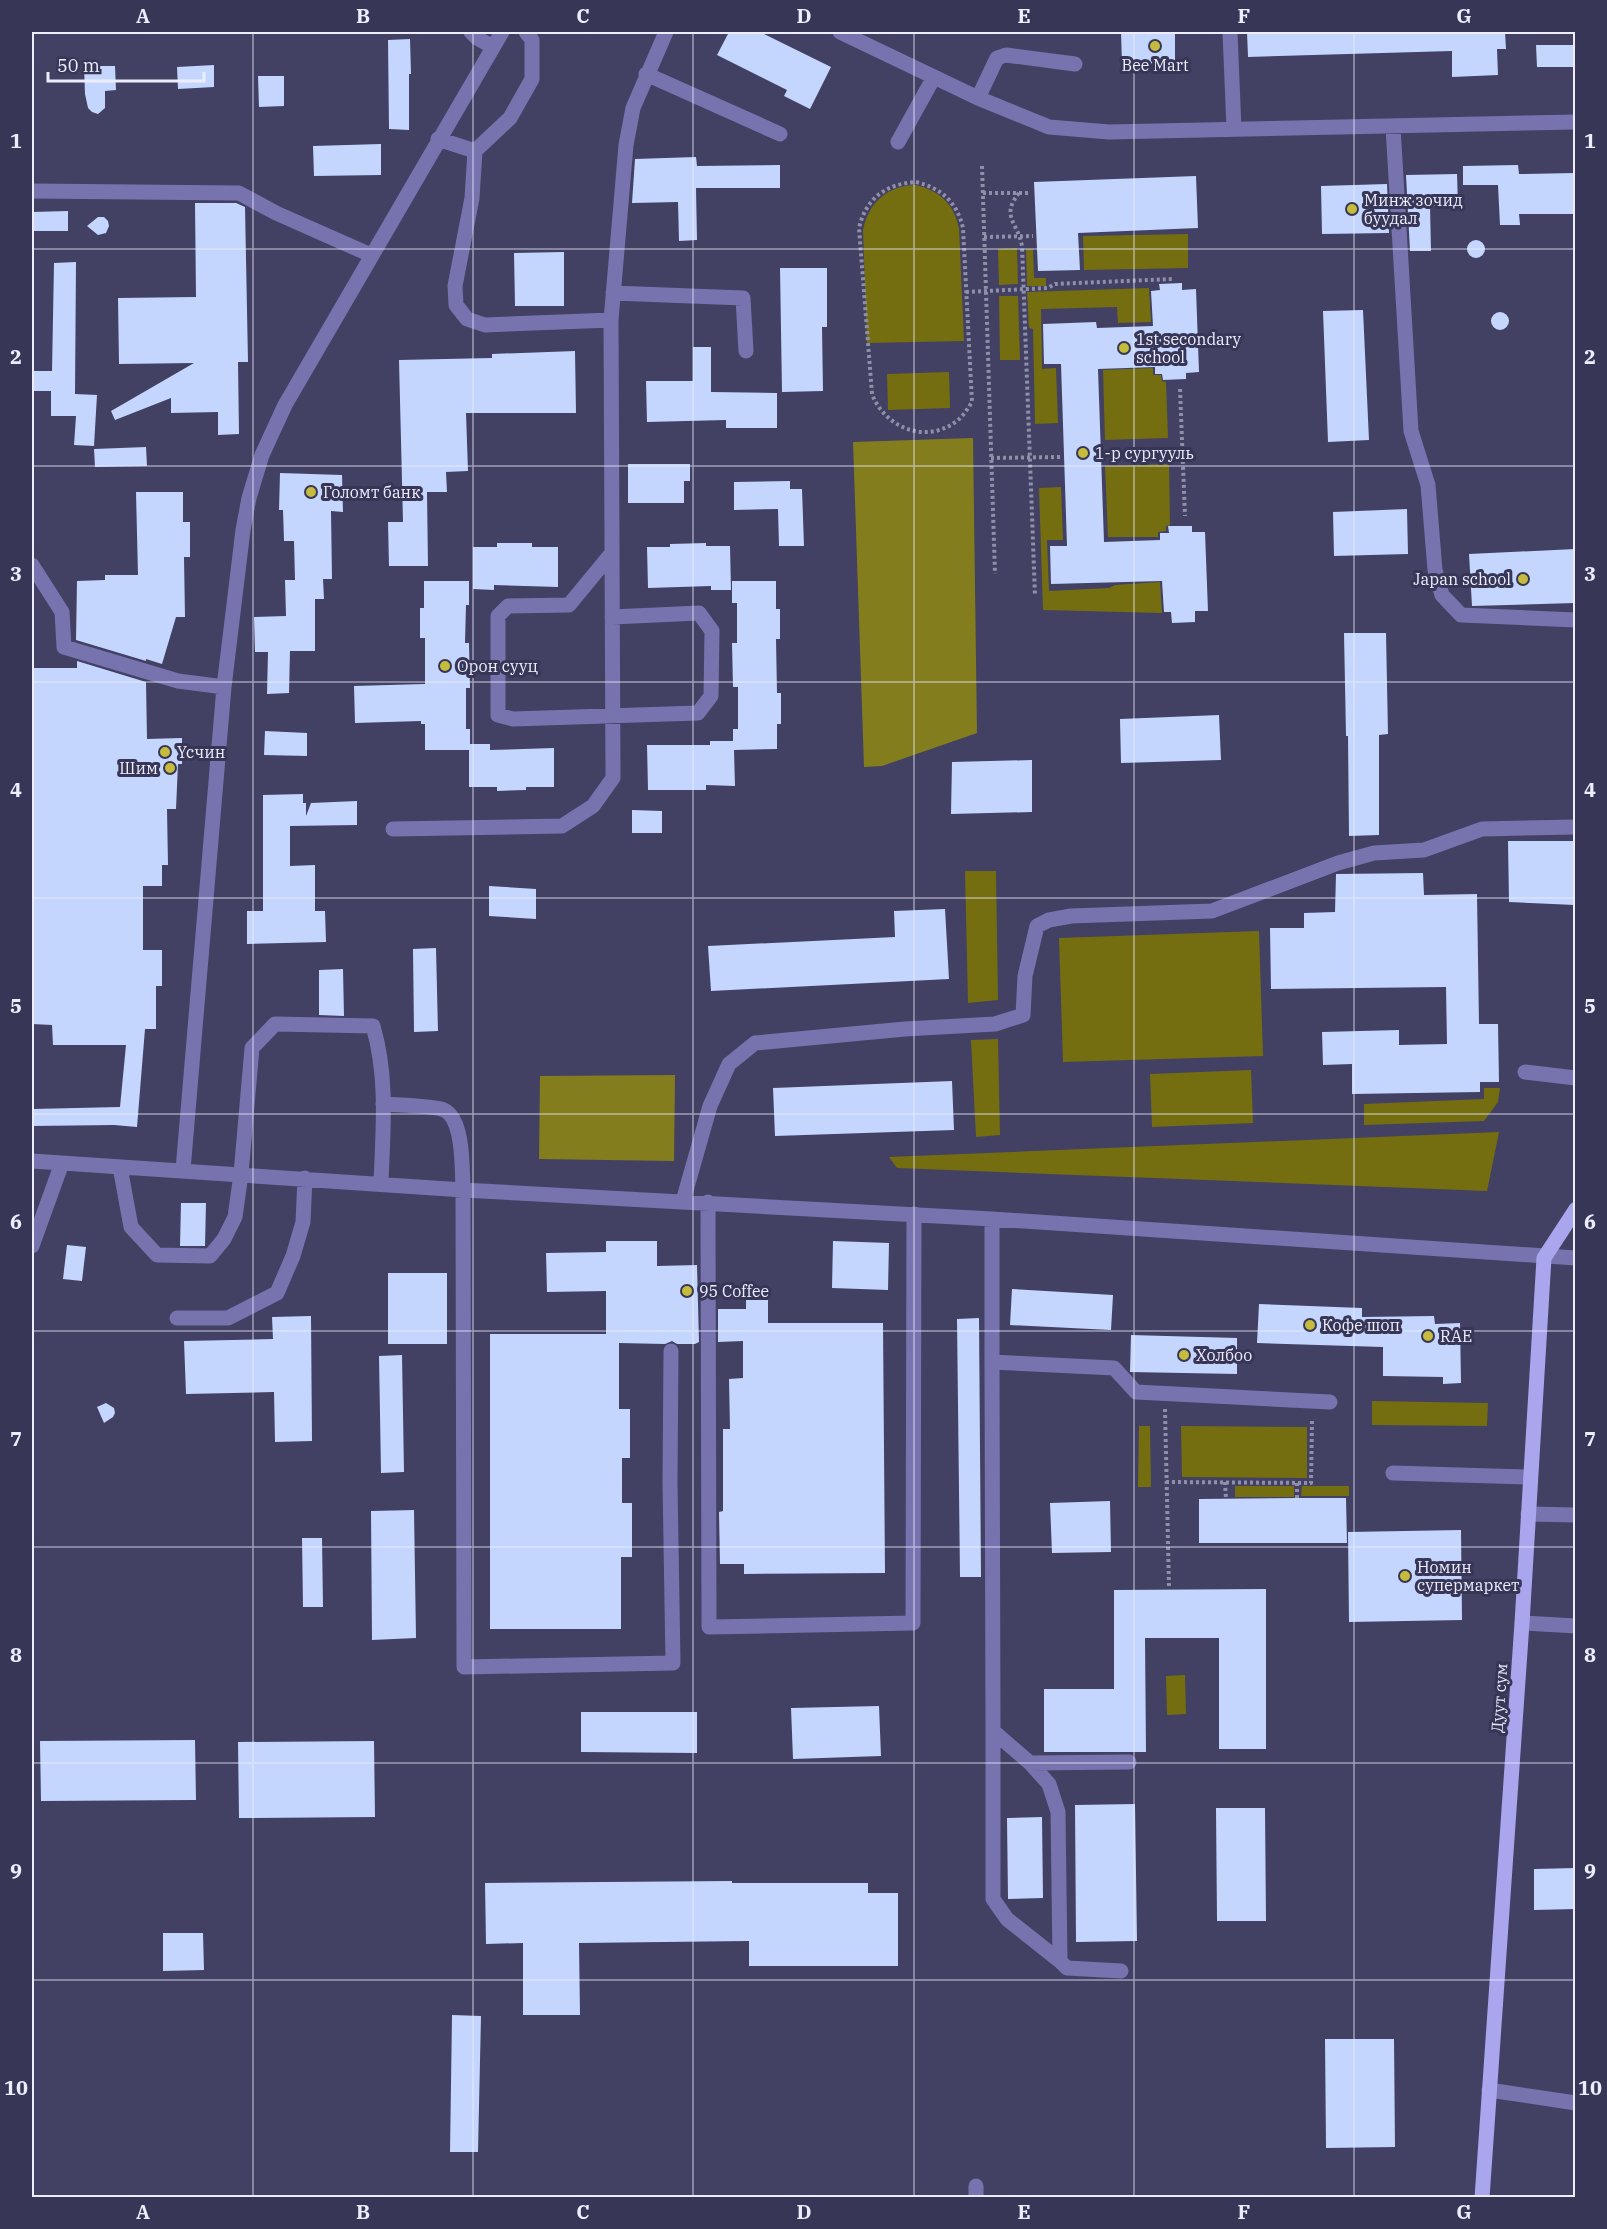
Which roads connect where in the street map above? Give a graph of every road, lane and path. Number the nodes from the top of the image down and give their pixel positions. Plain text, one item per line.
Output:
1 (471, 32) edge
2 (502, 32) edge
3 (526, 32) edge
4 (666, 32) edge
5 (840, 32) edge
6 (1230, 32) edge
7 (492, 47) junction
8 (1075, 64) dead end
9 (646, 74) junction
10 (934, 77) junction
11 (978, 98) junction
12 (1575, 122) edge
13 (1393, 127) junction
14 (1234, 129) junction
15 (780, 134) dead end
16 (438, 140) junction
17 (898, 142) dead end
18 (475, 151) junction
19 (982, 166) dead end
20 (32, 191) edge
21 (983, 193) junction
22 (1019, 193) junction
23 (1031, 193) dead end
24 (984, 237) junction
25 (1020, 237) junction
26 (1033, 237) dead end
27 (371, 255) junction
28 (1172, 279) dead end
29 (1023, 289) junction
30 (986, 291) junction
31 (966, 292) junction
32 (613, 293) junction
33 (611, 320) junction
34 (746, 351) dead end
35 (1180, 389) dead end
36 (1182, 450) junction
37 (1106, 454) dead end
38 (1062, 457) dead end
39 (991, 458) junction
40 (1029, 458) junction
41 (1185, 516) dead end
42 (611, 554) junction
43 (32, 565) edge
44 (995, 574) dead end
45 (1035, 596) dead end
46 (612, 617) junction
47 (1575, 620) edge
48 (224, 687) junction
49 (613, 716) junction
50 (1575, 827) edge
51 (393, 829) dead end
52 (1525, 1072) dead end
53 (1575, 1078) edge
54 (383, 1104) junction
55 (32, 1161) edge
56 (62, 1163) junction
57 (120, 1167) junction
58 (183, 1170) junction
59 (241, 1174) junction
60 (305, 1178) junction
61 (381, 1183) junction
62 (463, 1190) junction
63 (683, 1201) junction
64 (708, 1202) junction
65 (1575, 1209) edge
66 (914, 1214) junction
67 (992, 1219) junction
68 (32, 1246) edge
69 (1544, 1258) junction
70 (1575, 1258) edge
71 (177, 1318) dead end
72 (671, 1351) dead end
73 (992, 1362) junction
74 (1165, 1394) junction
75 (1312, 1401) junction
76 (1330, 1402) dead end
77 (1393, 1473) dead end
78 (1530, 1477) junction
79 (1166, 1482) junction
80 (1225, 1482) junction
81 (1297, 1483) junction
82 (1297, 1498) dead end
83 (1226, 1499) dead end
84 (1528, 1514) junction
85 (1575, 1515) edge
86 (1169, 1587) dead end
87 (1522, 1623) junction
88 (1575, 1626) edge
89 (993, 1731) junction
90 (1130, 1762) dead end
91 (1030, 1763) junction
92 (1060, 1961) junction
93 (1121, 1971) dead end
94 (1489, 2090) junction
95 (1575, 2103) edge
96 (1482, 2198) edge

1 - 7 street
2 - 7 street
3 - 18 street
4 - 9 street
5 - 10 street
6 - 14 street
7 - 16 street
8 - 11 street
9 - 15 street
9 - 32 street
10 - 11 street
10 - 17 street
11 - 14 street
12 - 13 street
13 - 14 street
13 - 47 street
16 - 18 street
16 - 27 street
18 - 33 street
19 - 21 path
20 - 27 street
21 - 22 path
21 - 24 path
22 - 23 path
22 - 25 path
24 - 25 path
24 - 30 path
25 - 26 path
25 - 29 path
27 - 48 street
28 - 29 path
29 - 30 path
29 - 40 path
30 - 31 path
30 - 39 path
31 - 31 path
32 - 33 street
32 - 34 street
33 - 42 street
35 - 36 path
36 - 37 path
36 - 41 path
38 - 40 path
39 - 40 path
39 - 44 path
40 - 45 path
42 - 46 street
42 - 49 street
43 - 48 street
46 - 49 street
46 - 49 street
48 - 58 street
49 - 51 street
50 - 63 street
52 - 53 street
54 - 59 street
54 - 61 street
54 - 62 street
55 - 56 street
56 - 57 street
56 - 68 street
57 - 58 street
57 - 59 street
58 - 59 street
59 - 60 street
60 - 61 street
60 - 71 street
61 - 62 street
62 - 63 street
62 - 72 street
63 - 64 street
64 - 66 street
64 - 66 street
65 - 69 main road, Дуут сум
66 - 67 street
67 - 69 street
67 - 73 street
69 - 70 street
69 - 78 main road, Дуут сум
73 - 74 street
73 - 89 street
74 - 75 street
74 - 79 path
75 - 76 street
75 - 81 path
77 - 78 street
78 - 84 main road, Дуут сум
79 - 80 path
79 - 86 path
80 - 81 path
80 - 83 path
81 - 82 path
84 - 85 street
84 - 87 main road, Дуут сум
87 - 88 street
87 - 94 main road, Дуут сум
89 - 91 street
89 - 92 street
90 - 91 street
91 - 92 street
92 - 93 street
94 - 95 street
94 - 96 main road, Дуут сум

